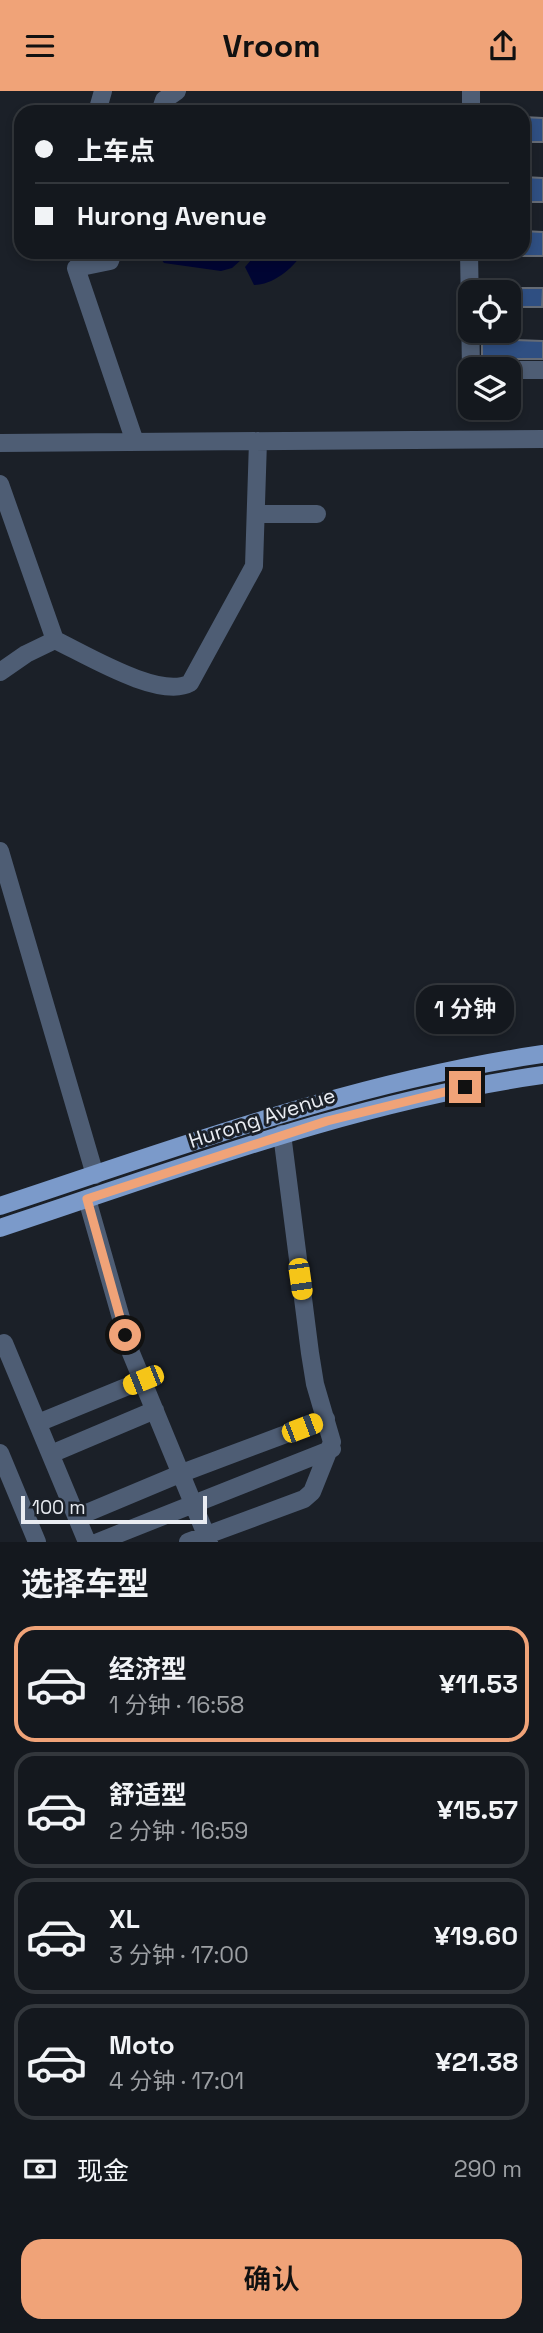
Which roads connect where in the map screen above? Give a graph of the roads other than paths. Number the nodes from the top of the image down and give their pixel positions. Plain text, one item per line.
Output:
1 (177, 91) edge
2 (162, 105) edge
3 (111, 259) edge
4 (469, 259) edge
5 (75, 260) edge
6 (471, 357) edge
7 (521, 370) edge
8 (543, 370) edge
9 (543, 439) edge
10 (258, 441) junction
11 (135, 442) junction
12 (0, 443) edge
13 (0, 484) edge
14 (257, 514) junction
15 (317, 514) dead end
16 (55, 640) junction
17 (0, 672) edge
18 (0, 851) edge
19 (543, 1054) edge
20 (543, 1075) edge
21 (282, 1134) junction
22 (95, 1175) junction
23 (87, 1199) junction
24 (0, 1206) edge
25 (0, 1228) edge
26 (4, 1343) dead end
27 (143, 1380) junction
28 (155, 1410) junction
29 (326, 1419) junction
30 (38, 1423) junction
31 (332, 1449) junction
32 (0, 1453) edge
33 (51, 1454) junction
34 (182, 1473) junction
35 (194, 1502) junction
36 (77, 1517) junction
37 (208, 1539) edge
38 (37, 1542) edge
39 (88, 1542) edge
40 (98, 1542) edge
41 (188, 1542) edge

1 - 2 street
3 - 5 street
4 - 6 street
5 - 11 street
7 - 8 street
9 - 10 street
10 - 11 street
10 - 14 street
11 - 12 street
13 - 16 street
14 - 15 street
14 - 16 street
16 - 17 street
18 - 22 street
19 - 22 main road, Hurong Avenue
20 - 21 main road, Hurong Avenue
21 - 23 main road, Hurong Avenue
21 - 29 street
22 - 24 main road, Hurong Avenue
23 - 25 main road, Hurong Avenue
23 - 27 street
26 - 30 street
27 - 28 street
27 - 30 street
28 - 33 street
28 - 34 street
29 - 31 street
29 - 34 street
30 - 33 street
31 - 35 street
31 - 37 street
32 - 38 street
33 - 36 street
34 - 35 street
34 - 36 street
35 - 37 street
35 - 40 street
36 - 39 street
37 - 41 street

